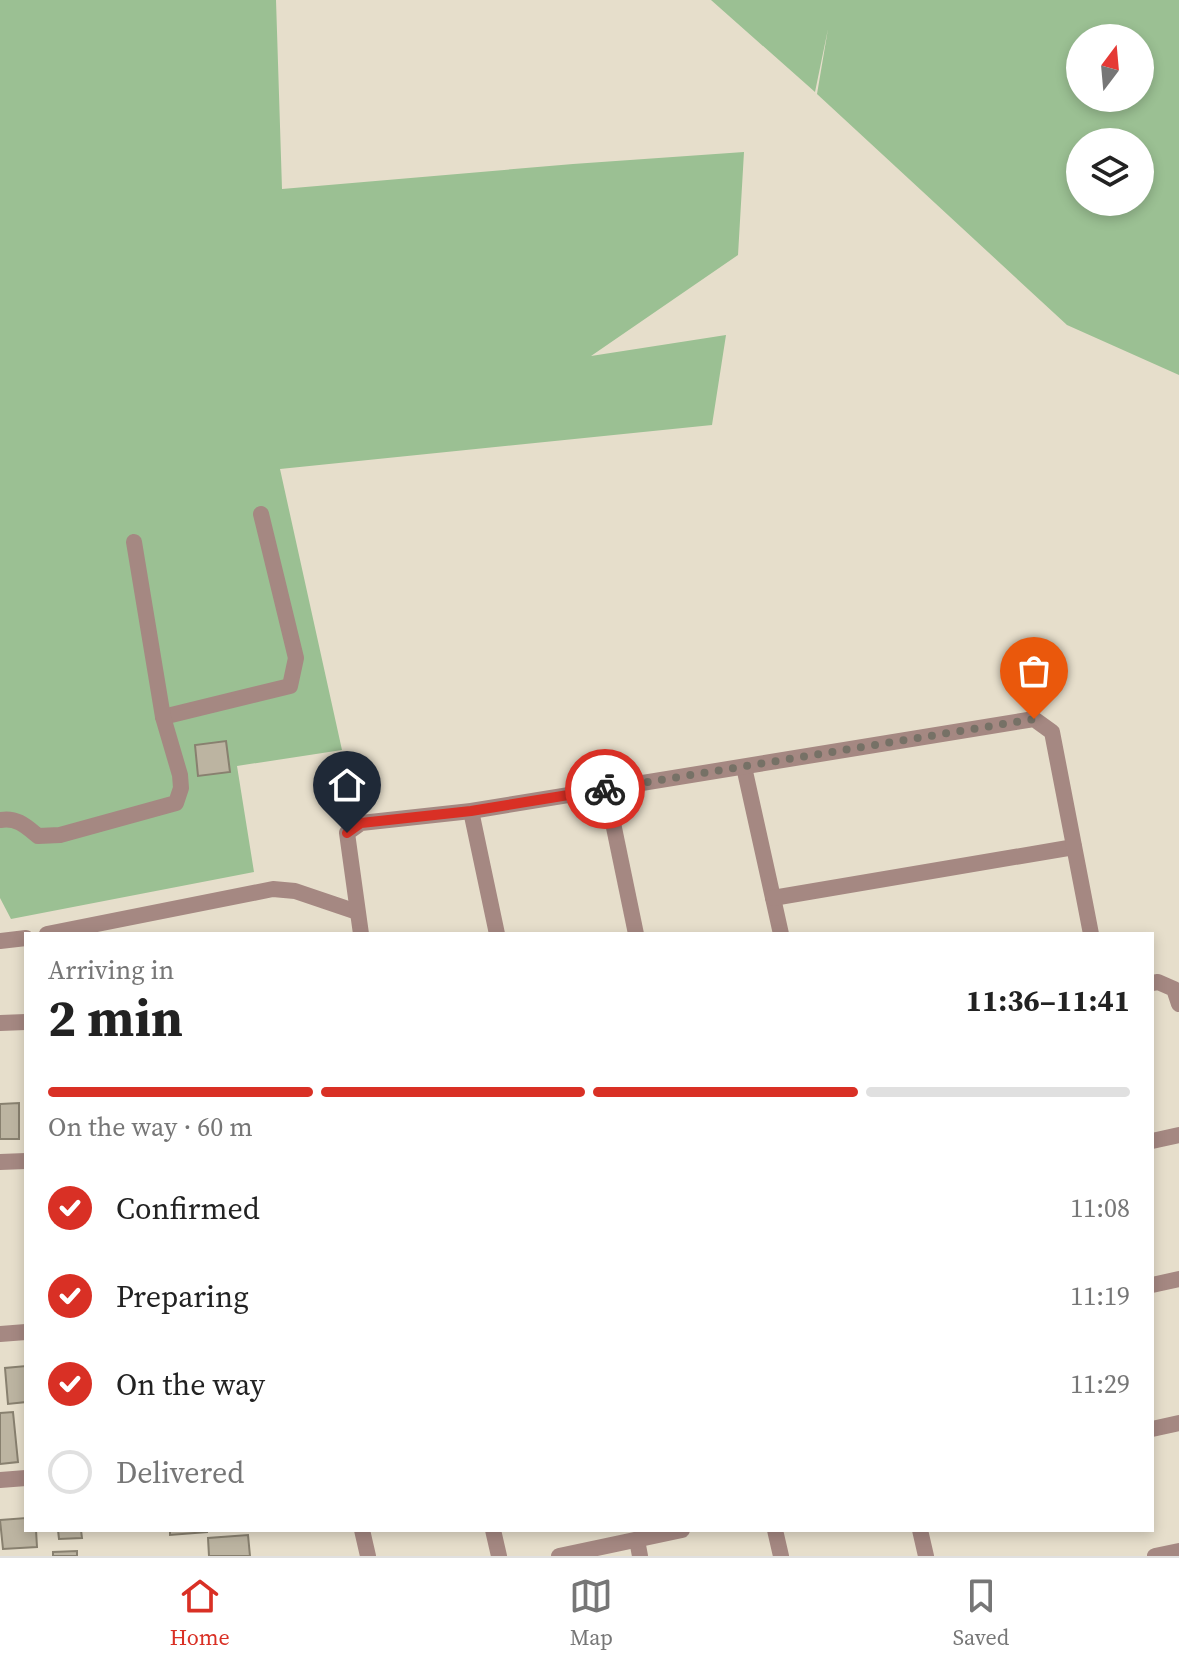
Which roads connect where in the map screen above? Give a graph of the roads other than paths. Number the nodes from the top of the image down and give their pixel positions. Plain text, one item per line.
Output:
1 (261, 514) dead end
2 (134, 542) dead end
3 (163, 717) junction
4 (744, 767) junction
5 (606, 789) junction
6 (471, 811) junction
7 (0, 820) edge
8 (1074, 847) junction
9 (773, 898) junction
10 (357, 912) junction
11 (57, 932) edge
12 (361, 932) edge
13 (497, 932) edge
14 (636, 932) edge
15 (781, 932) edge
16 (1091, 932) edge
17 (24, 938) edge
18 (0, 941) edge
19 (1154, 983) edge
20 (1179, 1004) edge
21 (24, 1022) edge
22 (0, 1023) edge
23 (1179, 1135) edge
24 (1154, 1141) edge
25 (24, 1161) edge
26 (0, 1162) edge
27 (1179, 1279) edge
28 (1154, 1285) edge
29 (24, 1332) edge
30 (0, 1334) edge
31 (1179, 1423) edge
32 (1154, 1429) edge
33 (24, 1478) edge
34 (0, 1480) edge
35 (362, 1532) edge
36 (493, 1532) edge
37 (677, 1532) edge
38 (775, 1532) edge
39 (920, 1532) edge
40 (639, 1548) edge
41 (1179, 1551) edge
42 (368, 1556) edge
43 (499, 1556) edge
44 (559, 1556) edge
45 (781, 1556) edge
46 (926, 1556) edge
47 (1155, 1556) edge

1 - 3 street
2 - 3 street
3 - 7 street
4 - 5 street
4 - 8 street
4 - 9 street
5 - 6 street
5 - 14 street
6 - 10 street
6 - 13 street
8 - 9 street
8 - 16 street
9 - 15 street
10 - 11 street
10 - 12 street
17 - 18 street
19 - 20 street
21 - 22 street
23 - 24 street
25 - 26 street
27 - 28 street
29 - 30 street
31 - 32 street
33 - 34 street
35 - 42 street
36 - 43 street
37 - 40 street
38 - 45 street
39 - 46 street
40 - 44 street
41 - 47 street

